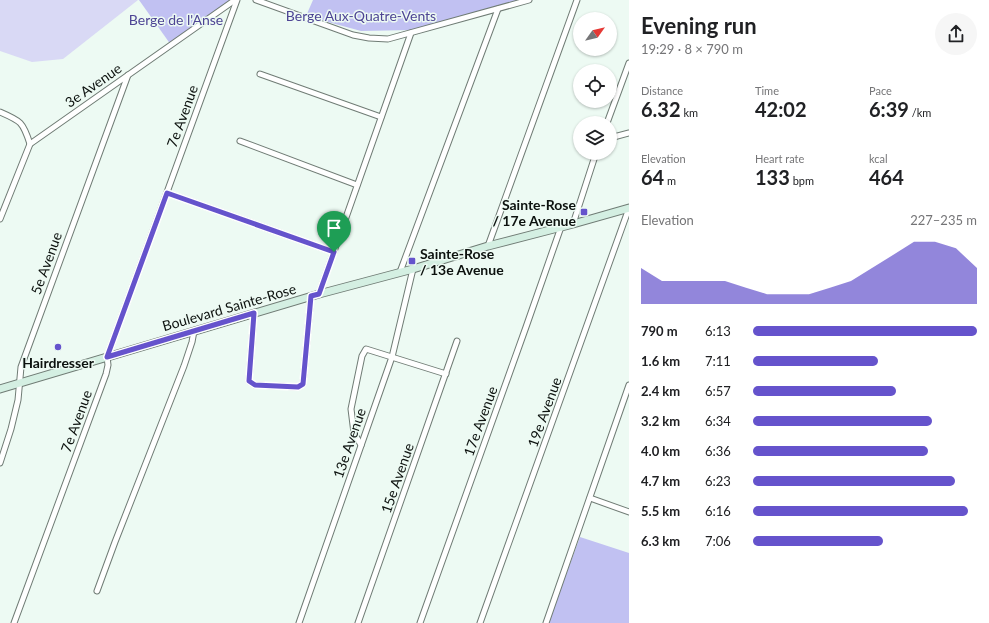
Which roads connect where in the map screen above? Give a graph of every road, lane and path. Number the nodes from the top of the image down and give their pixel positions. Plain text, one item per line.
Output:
1 (236, 0) edge
2 (256, 0) edge
3 (529, 0) edge
4 (577, 0) edge
5 (498, 9) junction
6 (411, 33) junction
7 (629, 63) edge
8 (260, 74) dead end
9 (128, 75) junction
10 (0, 112) edge
11 (610, 116) edge
12 (381, 117) junction
13 (629, 133) edge
14 (617, 136) edge
15 (240, 142) dead end
16 (30, 144) junction
17 (594, 160) edge
18 (357, 185) junction
19 (167, 193) junction
20 (629, 208) edge
21 (0, 218) edge
22 (573, 224) junction
23 (560, 227) junction
24 (488, 246) junction
25 (334, 252) junction
26 (413, 269) junction
27 (400, 272) junction
28 (319, 294) junction
29 (311, 296) junction
30 (254, 313) junction
31 (194, 331) junction
32 (457, 341) dead end
33 (107, 357) junction
34 (392, 357) junction
35 (446, 374) junction
36 (19, 384) junction
37 (629, 385) edge
38 (0, 389) edge
39 (360, 445) junction
40 (0, 463) edge
41 (590, 498) junction
42 (629, 512) edge
43 (98, 591) dead end
44 (14, 623) edge
45 (298, 623) edge
46 (358, 623) edge
47 (420, 623) edge
48 (480, 623) edge
49 (546, 623) edge

1 - 9 street, 3e Avenue
1 - 19 street, 7e Avenue
2 - 6 street
3 - 5 street
4 - 24 street
5 - 6 street
5 - 27 street
6 - 12 street
7 - 11 street
8 - 12 street
9 - 16 street, 3e Avenue
9 - 36 street, 5e Avenue
10 - 16 street
12 - 18 street
13 - 14 street
15 - 18 street
16 - 21 street
17 - 22 street
18 - 25 street
19 - 25 street
19 - 33 street, 7e Avenue
20 - 22 street, Boulevard Sainte-Rose
20 - 48 street, 19e Avenue
22 - 23 street, Boulevard Sainte-Rose
23 - 24 street, Boulevard Sainte-Rose
23 - 47 street, 17e Avenue
24 - 26 street, Boulevard Sainte-Rose
25 - 28 street
26 - 27 street, Boulevard Sainte-Rose
26 - 34 street, 13e Avenue
27 - 28 street, Boulevard Sainte-Rose
28 - 29 street, Boulevard Sainte-Rose
29 - 30 street, Boulevard Sainte-Rose
29 - 30 street
30 - 31 street, Boulevard Sainte-Rose
31 - 33 street, Boulevard Sainte-Rose
31 - 43 street
32 - 35 street, 15e Avenue
33 - 36 street, Boulevard Sainte-Rose
33 - 44 street, 7e Avenue
34 - 35 street
34 - 39 street, 13e Avenue
34 - 39 street
35 - 46 street, 15e Avenue
36 - 38 street, Boulevard Sainte-Rose
36 - 40 street, 5e Avenue
37 - 41 street
39 - 45 street, 13e Avenue
41 - 42 street
41 - 49 street

